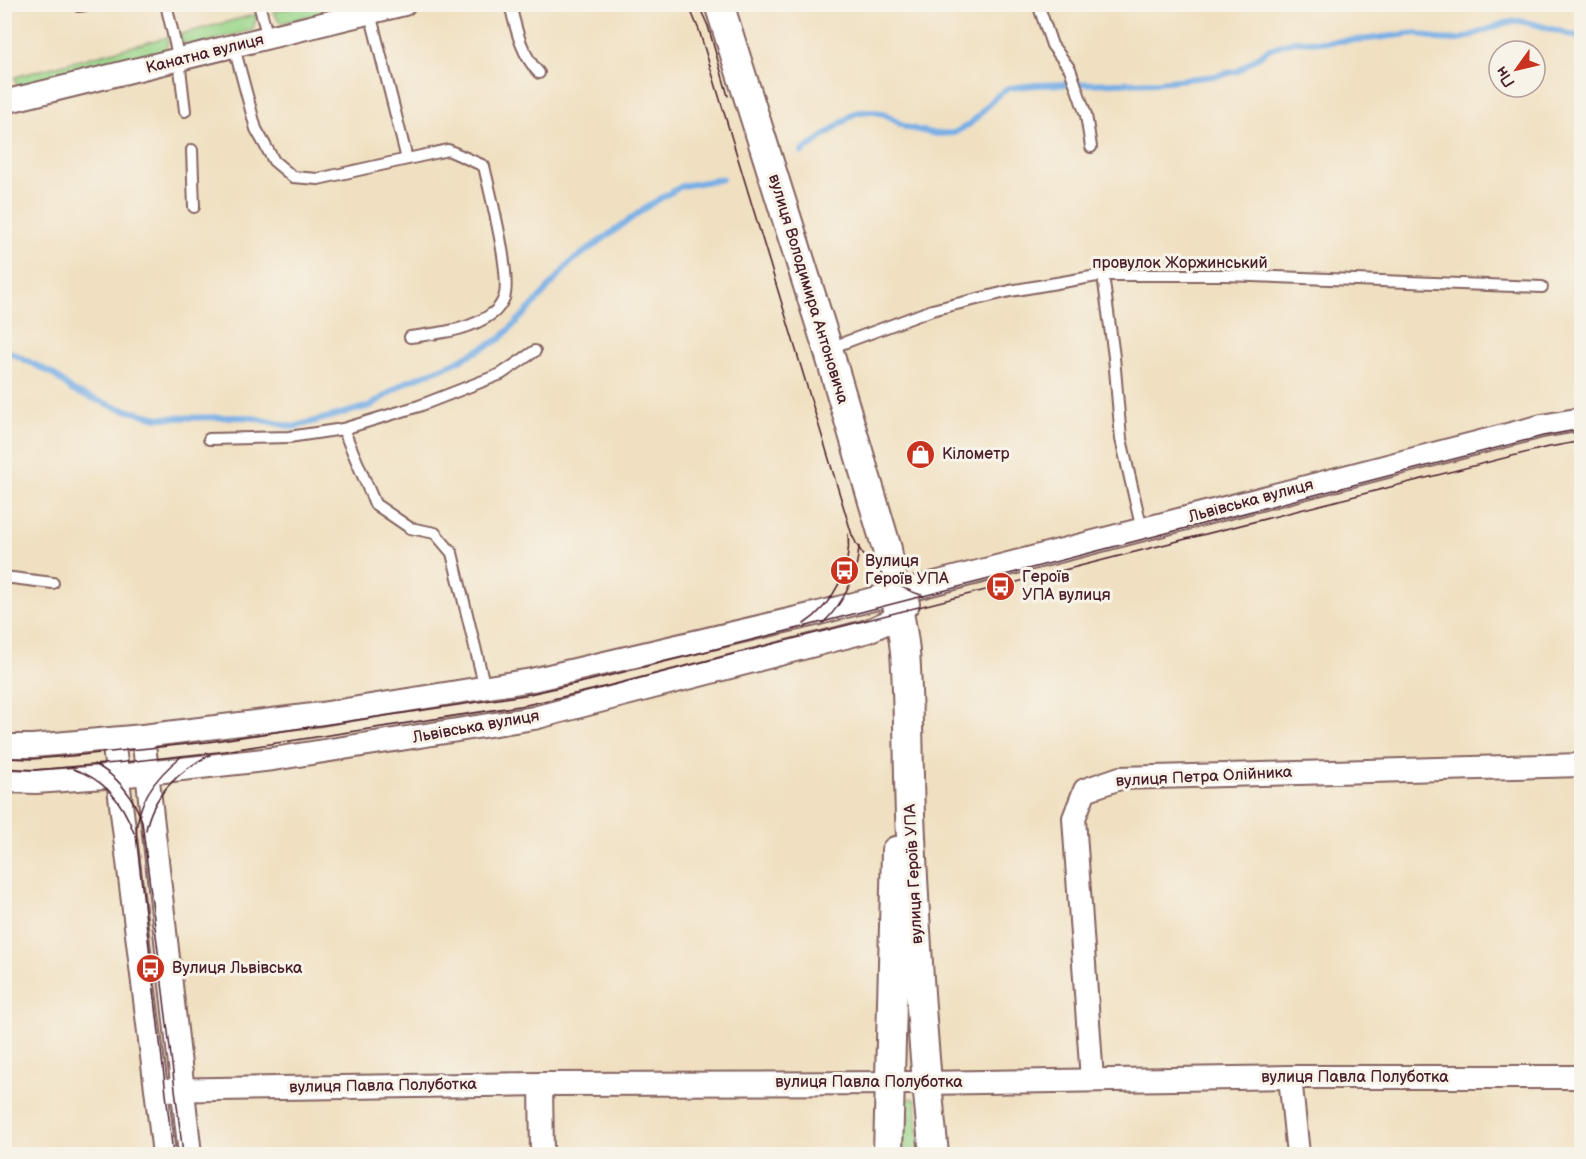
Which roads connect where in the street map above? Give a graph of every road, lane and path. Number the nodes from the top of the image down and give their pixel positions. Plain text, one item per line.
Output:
1 (78, 4) edge
2 (92, 4) edge
3 (166, 4) edge
4 (259, 4) edge
5 (404, 4) edge
6 (510, 4) edge
7 (719, 4) edge
8 (1038, 4) edge
9 (370, 13) junction
10 (268, 38) junction
11 (234, 46) junction
12 (179, 60) junction
13 (539, 73) dead end
14 (4, 102) edge
15 (185, 111) dead end
16 (1091, 147) dead end
17 (192, 150) dead end
18 (407, 159) junction
19 (194, 207) dead end
20 (1103, 275) junction
21 (1542, 287) dead end
22 (410, 337) dead end
23 (828, 349) junction
24 (536, 351) dead end
25 (1581, 419) edge
26 (343, 429) junction
27 (209, 439) dead end
28 (1142, 530) junction
29 (4, 577) edge
30 (53, 583) dead end
31 (898, 597) junction
32 (485, 688) junction
33 (143, 736) junction
34 (113, 739) junction
35 (4, 746) edge
36 (1581, 765) edge
37 (148, 773) junction
38 (118, 776) junction
39 (4, 781) edge
40 (1290, 1077) junction
41 (1581, 1077) edge
42 (1092, 1080) junction
43 (889, 1083) junction
44 (926, 1083) junction
45 (541, 1084) junction
46 (182, 1088) junction
47 (157, 1090) junction
48 (164, 1155) edge
49 (190, 1155) edge
50 (542, 1155) edge
51 (888, 1155) edge
52 (933, 1155) edge
53 (1298, 1155) edge

1 - 2 lane
3 - 12 lane
4 - 10 lane
5 - 9 street, Канатна вулиця
6 - 13 lane
7 - 23 street, вулиця Володимира Антоновича
8 - 16 lane
9 - 10 street, Канатна вулиця
9 - 18 lane
10 - 11 street, Канатна вулиця
11 - 12 street, Канатна вулиця
11 - 18 lane
12 - 14 street, Канатна вулиця
12 - 15 lane
17 - 19 lane
18 - 22 lane
20 - 21 lane, провулок Жоржинський
20 - 23 lane, провулок Жоржинський
20 - 28 lane
23 - 31 street, вулиця Володимира Антоновича
24 - 26 lane
25 - 28 street, Львівська вулиця
26 - 27 lane
26 - 32 lane
28 - 31 street, Львівська вулиця
29 - 30 lane
31 - 32 street, Львівська вулиця
31 - 37 street, Львівська вулиця
31 - 43 street, вулиця Героїв УПА
31 - 44 street, вулиця Героїв УПА
32 - 33 street, Львівська вулиця
33 - 34 street, Львівська вулиця
33 - 37 street
34 - 35 street, Львівська вулиця
34 - 38 street
36 - 42 street, вулиця Петра Олійника
37 - 38 street, Львівська вулиця
37 - 46 street
38 - 39 street, Львівська вулиця
38 - 47 street
40 - 41 street, вулиця Павла Полуботка
40 - 42 street, вулиця Павла Полуботка
40 - 53 street
42 - 44 street, вулиця Павла Полуботка
43 - 44 street, вулиця Павла Полуботка
43 - 45 street, вулиця Павла Полуботка
43 - 51 street, вулиця Героїв УПА
44 - 52 street, вулиця Героїв УПА
45 - 46 street, вулиця Павла Полуботка
45 - 50 street
46 - 47 street, вулиця Павла Полуботка
46 - 49 street
47 - 48 street

